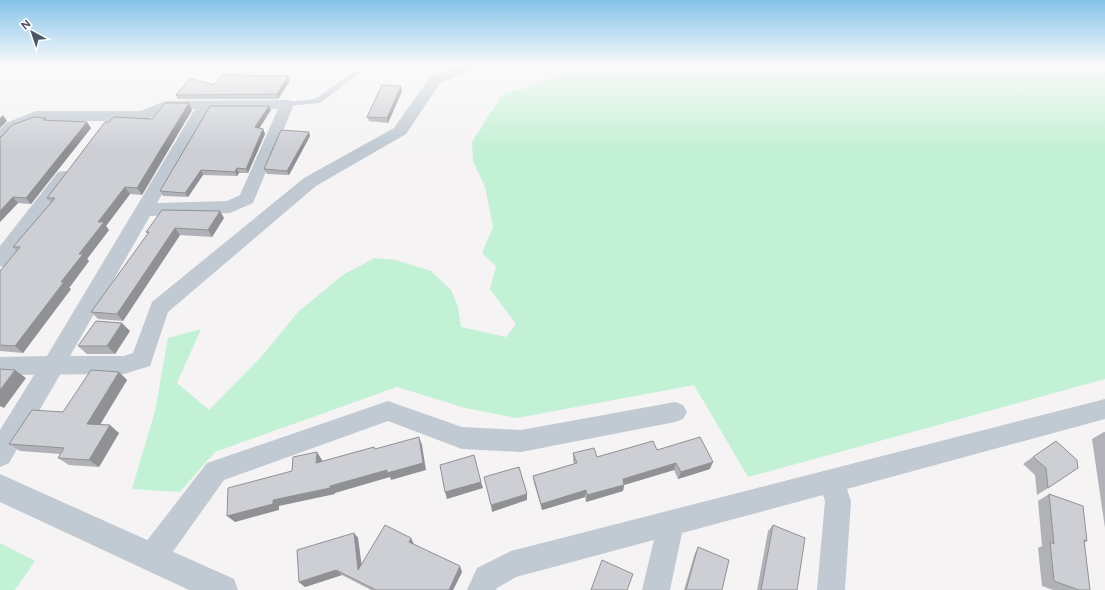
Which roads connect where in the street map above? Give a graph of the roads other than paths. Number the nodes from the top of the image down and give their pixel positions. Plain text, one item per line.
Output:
1 (328, 94) edge
2 (426, 94) edge
3 (206, 104) junction
4 (287, 104) junction
5 (0, 138) edge
6 (76, 161) edge
7 (143, 210) junction
8 (0, 260) edge
9 (0, 366) edge
10 (52, 366) junction
11 (1105, 409) edge
12 (675, 412) dead end
13 (0, 454) edge
14 (832, 482) junction
15 (0, 488) edge
16 (671, 523) junction
17 (152, 558) junction
18 (223, 590) edge
19 (481, 590) edge
20 (656, 590) edge
21 (831, 590) edge

1 - 4 lane
2 - 10 street
3 - 4 street
3 - 5 street
3 - 7 street
4 - 7 street
6 - 8 street
7 - 10 street
9 - 10 street
10 - 13 street
11 - 14 street
12 - 17 street
14 - 16 street
14 - 21 street
15 - 17 street
16 - 19 street
16 - 20 street
17 - 18 street

